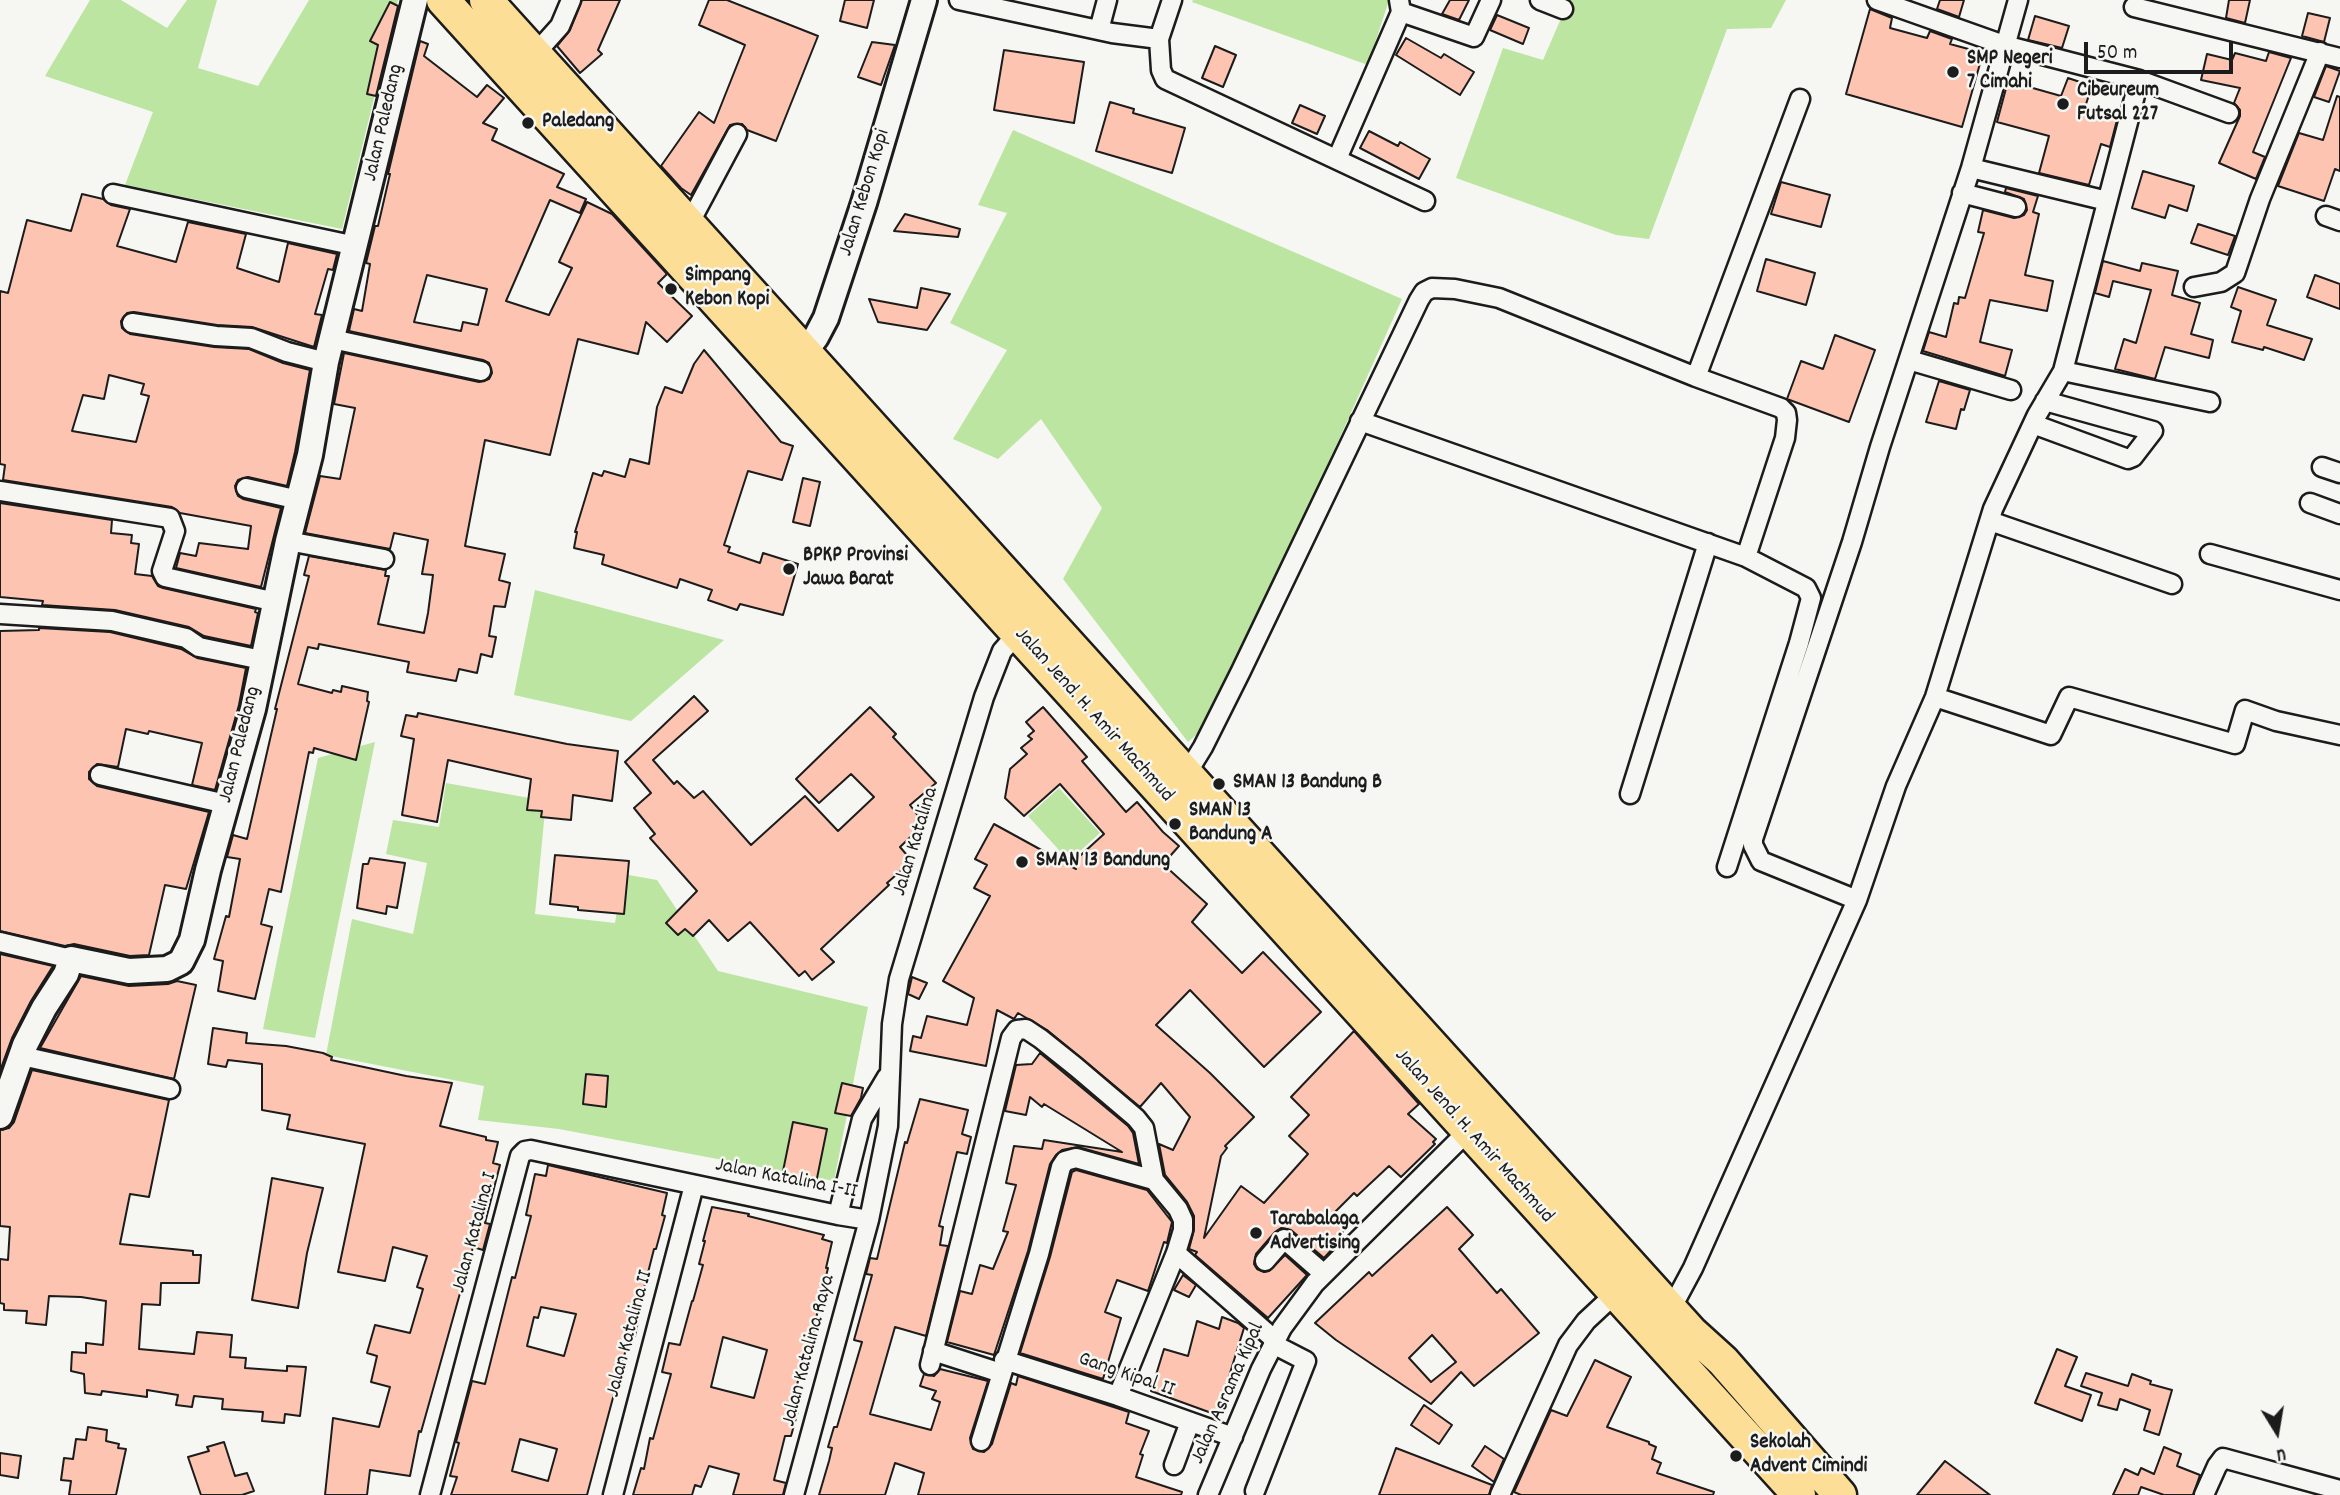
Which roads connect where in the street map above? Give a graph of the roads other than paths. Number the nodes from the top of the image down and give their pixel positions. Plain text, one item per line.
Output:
1 (415, 0) edge
2 (443, 0) edge
3 (486, 0) edge
4 (571, 0) edge
5 (924, 0) edge
6 (959, 0) edge
7 (1107, 0) edge
8 (1172, 0) edge
9 (1491, 0) edge
10 (1540, 0) edge
11 (1877, 0) edge
12 (2018, 0) edge
13 (1400, 6) edge
14 (2134, 8) dead end
15 (1563, 9) dead end
16 (1098, 30) junction
17 (1159, 38) junction
18 (2004, 45) junction
19 (2320, 52) junction
20 (535, 54) junction
21 (2340, 58) edge
22 (2139, 80) junction
23 (1800, 99) dead end
24 (2229, 113) dead end
25 (737, 134) dead end
26 (1338, 159) junction
27 (1971, 168) junction
28 (1962, 193) junction
29 (113, 194) dead end
30 (2099, 199) dead end
31 (1425, 201) dead end
32 (2016, 207) dead end
33 (689, 223) junction
34 (356, 246) junction
35 (2194, 287) dead end
36 (132, 323) dead end
37 (329, 350) junction
38 (1909, 360) junction
39 (793, 362) junction
40 (481, 371) dead end
41 (2063, 371) junction
42 (1696, 377) junction
43 (2011, 390) dead end
44 (2045, 401) junction
45 (2210, 402) dead end
46 (1360, 421) junction
47 (2033, 424) junction
48 (2322, 467) dead end
49 (2340, 472) edge
50 (246, 488) dead end
51 (0, 491) edge
52 (299, 500) junction
53 (2310, 503) dead end
54 (2340, 514) edge
55 (1990, 522) junction
56 (288, 541) junction
57 (1708, 543) junction
58 (2210, 554) dead end
59 (1746, 557) junction
60 (384, 559) dead end
61 (2172, 584) dead end
62 (2340, 590) edge
63 (276, 602) junction
64 (0, 614) edge
65 (1018, 634) junction
66 (262, 660) junction
67 (1935, 696) junction
68 (2340, 735) edge
69 (1186, 773) junction
70 (100, 775) dead end
71 (1630, 794) dead end
72 (226, 804) junction
73 (1727, 867) dead end
74 (1857, 900) junction
75 (1332, 934) junction
76 (0, 942) edge
77 (1310, 956) junction
78 (71, 959) junction
79 (1369, 975) junction
80 (1346, 997) junction
81 (22, 1056) junction
82 (888, 1074) junction
83 (170, 1089) dead end
84 (0, 1115) edge
85 (1468, 1131) junction
86 (1153, 1180) junction
87 (694, 1185) junction
88 (838, 1215) junction
89 (869, 1220) junction
90 (1176, 1253) junction
91 (1265, 1261) dead end
92 (1324, 1274) junction
93 (1615, 1294) junction
94 (1669, 1306) junction
95 (1274, 1342) junction
96 (1003, 1366) junction
97 (1118, 1396) junction
98 (1191, 1422) junction
99 (1233, 1437) junction
100 (981, 1441) dead end
101 (1174, 1465) dead end
102 (2340, 1490) edge
103 (1255, 1491) dead end
104 (430, 1495) edge
105 (613, 1495) edge
106 (794, 1495) edge
107 (1208, 1495) edge
108 (1500, 1495) edge
109 (1799, 1495) edge
110 (1840, 1495) edge
111 (2204, 1495) edge

1 - 34 street, Jalan Paledang
2 - 39 highway, Jalan Jend. H. Amir Machmud
3 - 20 highway, Jalan Jend. H. Amir Machmud
4 - 20 street
5 - 39 street, Jalan Kebon Kopi
6 - 16 street
7 - 16 street
8 - 17 street
9 - 13 street
10 - 15 street
11 - 18 street
12 - 18 street
13 - 26 street
14 - 19 street
16 - 17 street
17 - 26 street
18 - 22 street
18 - 27 street
19 - 21 street
19 - 35 street
20 - 33 highway, Jalan Jend. H. Amir Machmud
22 - 24 street
22 - 41 street
23 - 42 street
25 - 33 street
26 - 31 street
27 - 28 street
27 - 30 street
28 - 32 street
28 - 38 street
29 - 34 street
33 - 39 highway, Jalan Jend. H. Amir Machmud
34 - 37 street, Jalan Paledang
36 - 37 street
37 - 40 street
37 - 52 street, Jalan Paledang
38 - 43 street
38 - 74 street
39 - 65 highway, Jalan Jend. H. Amir Machmud
39 - 69 highway, Jalan Jend. H. Amir Machmud
41 - 44 street
41 - 45 street
42 - 46 street
42 - 59 street
44 - 47 street
44 - 47 street
46 - 57 street
46 - 69 street
47 - 55 street
48 - 49 street
50 - 52 street
51 - 63 street
52 - 56 street, Jalan Paledang
53 - 54 street
55 - 61 street
55 - 67 street
56 - 60 street
56 - 63 street, Jalan Paledang
57 - 59 street
57 - 71 street
58 - 62 street
59 - 73 street
63 - 66 street, Jalan Paledang
64 - 66 street
65 - 77 highway, Jalan Jend. H. Amir Machmud
65 - 82 street, Jalan Katalina
66 - 72 street, Jalan Paledang
67 - 68 street
67 - 74 street
69 - 75 highway, Jalan Jend. H. Amir Machmud
70 - 72 street
72 - 78 street, Jalan Paledang
74 - 94 street
75 - 77 highway
75 - 79 highway, Jalan Jend. H. Amir Machmud
76 - 78 street
77 - 80 highway, Jalan Jend. H. Amir Machmud
78 - 81 street
79 - 80 highway
79 - 94 highway, Jalan Jend. H. Amir Machmud
80 - 85 highway, Jalan Jend. H. Amir Machmud
81 - 83 street
81 - 84 street
82 - 88 street, Jalan Katalina
82 - 89 street, Jalan Katalina
85 - 92 street, Jalan Asrama Kipal
85 - 93 highway, Jalan Jend. H. Amir Machmud
86 - 90 street
86 - 96 street
86 - 96 street, Gang Kipal II
87 - 88 street, Jalan Katalina I-II
87 - 104 street, Jalan Katalina I
87 - 105 street, Jalan Katalina II
88 - 89 street, Jalan Katalina I-II
89 - 106 street, Jalan Katalina Raya
90 - 95 street
90 - 97 street
91 - 92 street
92 - 95 street, Jalan Asrama Kipal
93 - 108 street
93 - 109 highway, Jalan Jend. H. Amir Machmud
94 - 110 highway, Jalan Jend. H. Amir Machmud
95 - 99 street, Jalan Asrama Kipal
95 - 103 street
96 - 97 street, Gang Kipal II
96 - 100 street
97 - 98 street, Gang Kipal II
98 - 99 street, Gang Kipal II
98 - 101 street
99 - 107 street, Jalan Asrama Kipal
102 - 111 street

